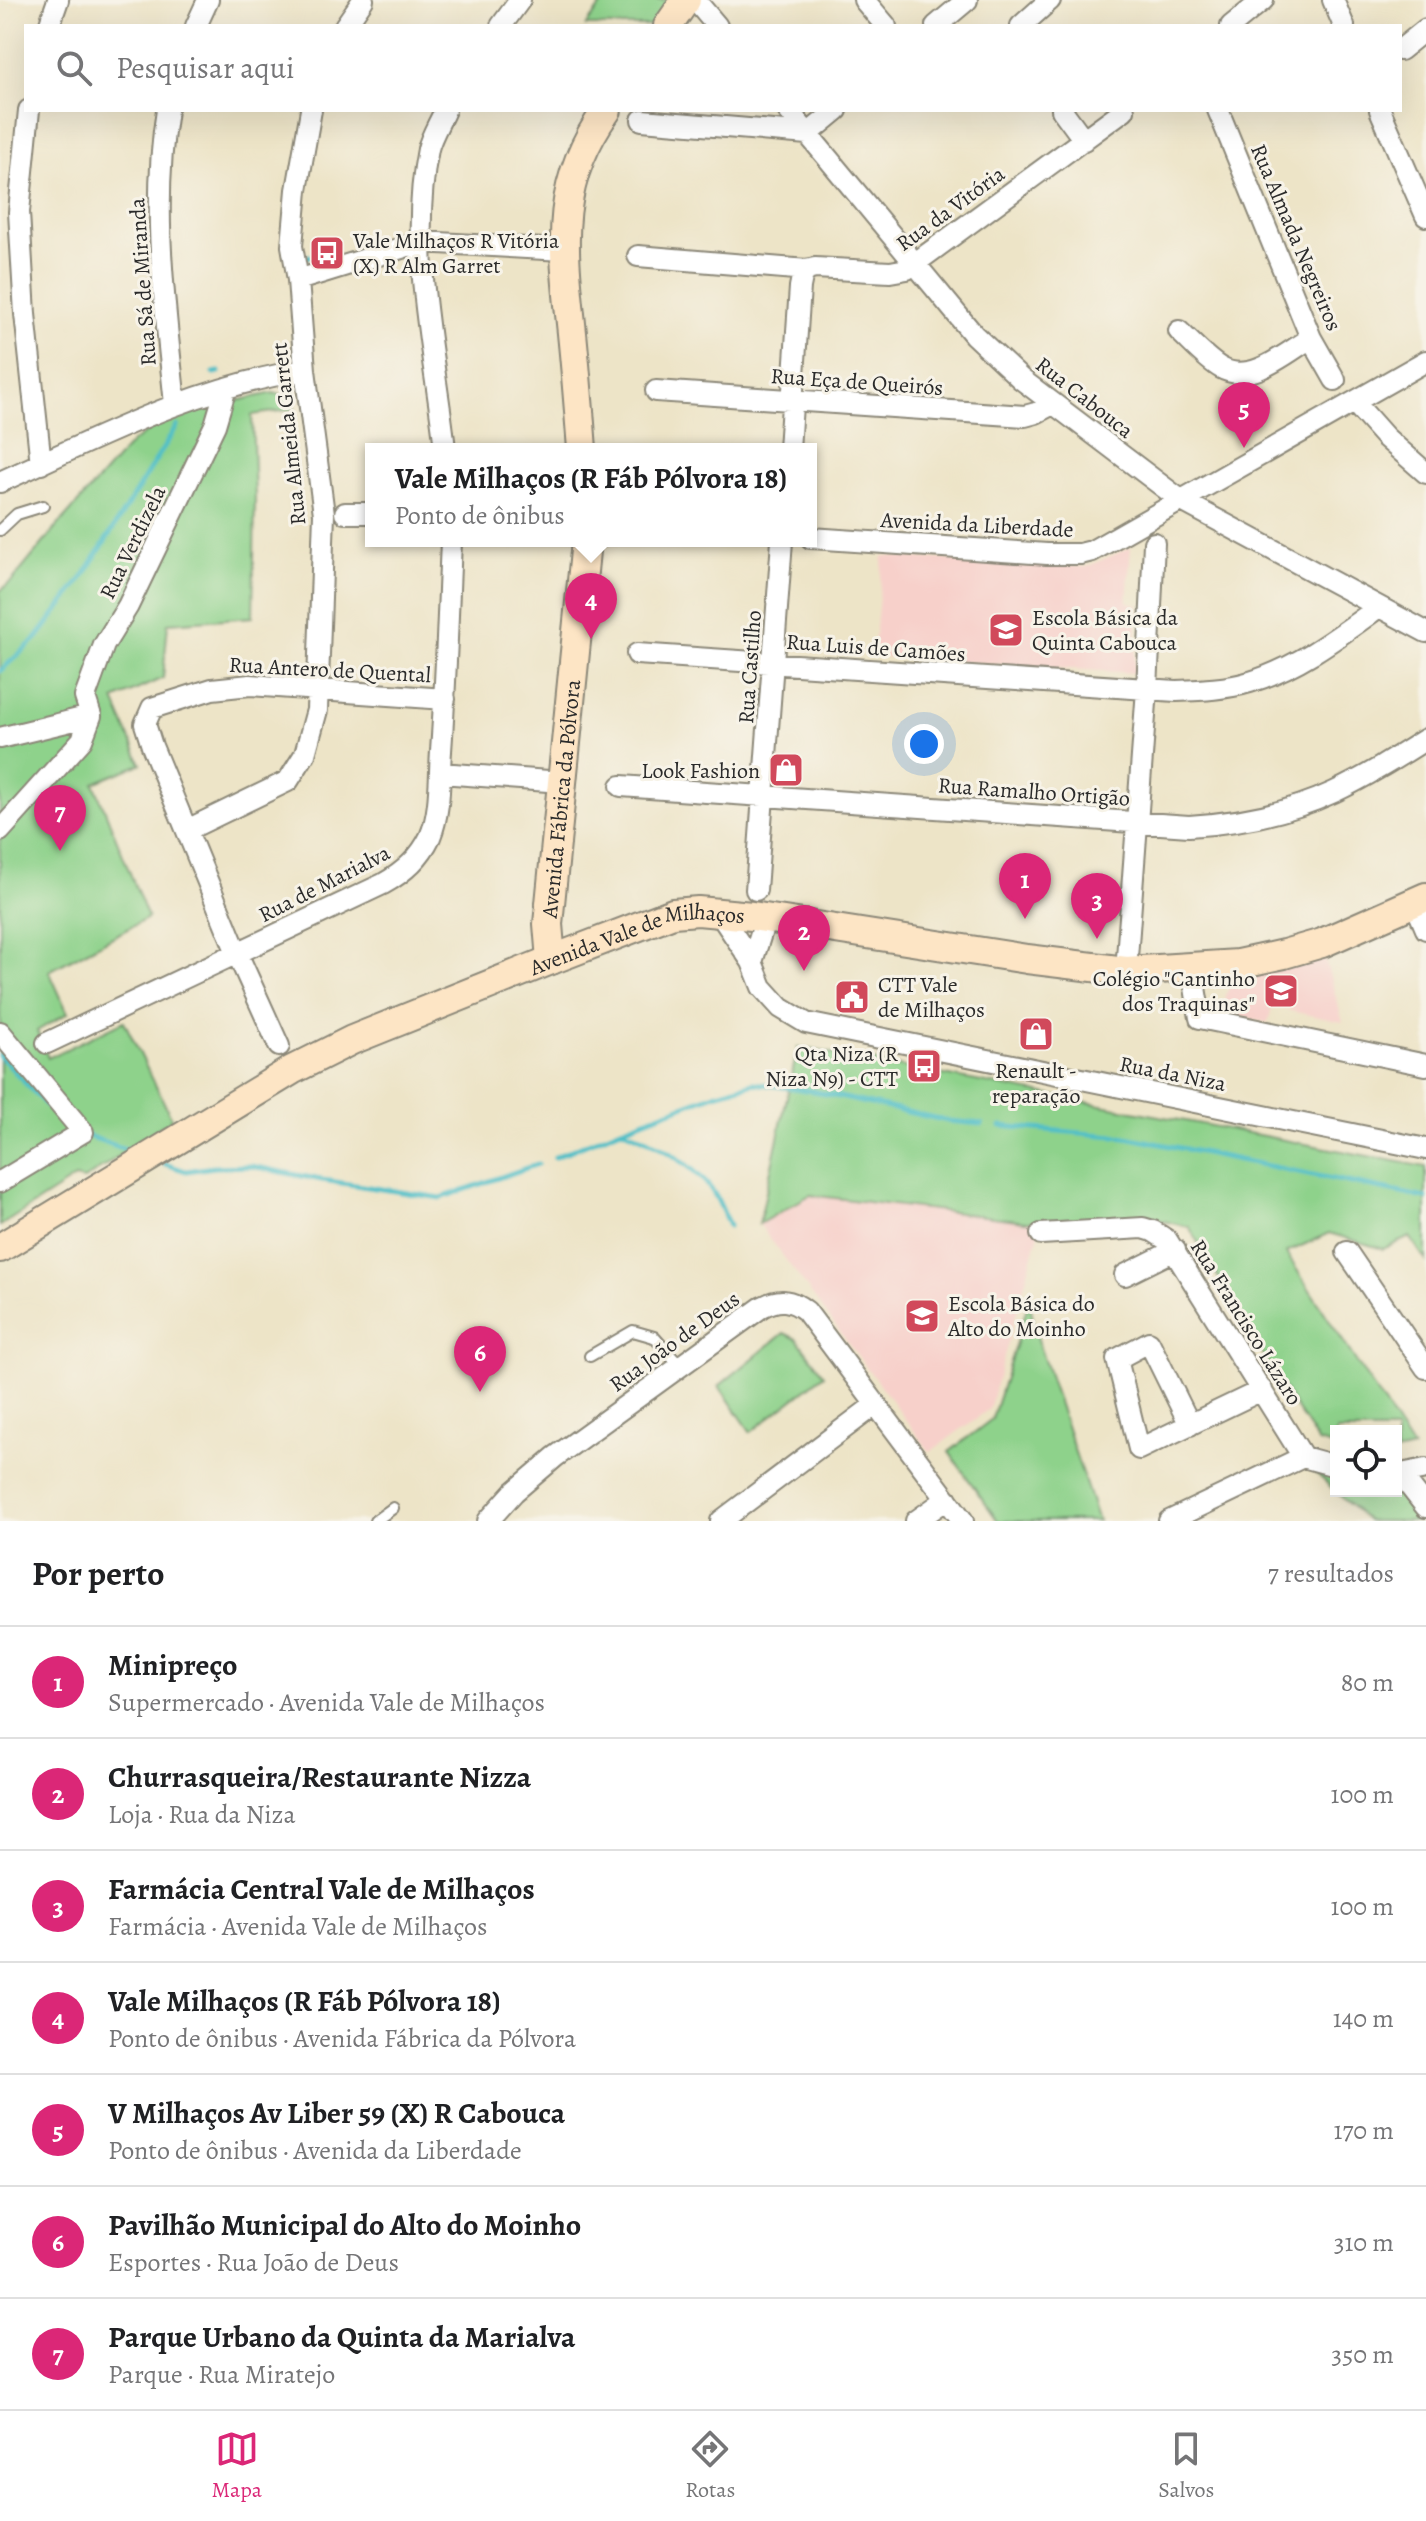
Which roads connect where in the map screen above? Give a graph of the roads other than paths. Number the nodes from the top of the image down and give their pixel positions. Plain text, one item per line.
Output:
1 (58, 0) edge
2 (208, 0) edge
3 (363, 0) edge
4 (686, 0) edge
5 (695, 0) edge
6 (864, 0) edge
7 (967, 0) edge
8 (1050, 0) edge
9 (1263, 0) edge
10 (1333, 0) edge
11 (516, 1) edge
12 (50, 24) edge
13 (197, 24) edge
14 (346, 24) edge
15 (502, 24) edge
16 (669, 24) edge
17 (715, 24) edge
18 (884, 24) edge
19 (938, 24) edge
20 (1023, 24) edge
21 (1233, 24) edge
22 (1343, 24) edge
23 (1426, 29) edge
24 (1402, 48) edge
25 (29, 112) edge
26 (167, 112) edge
27 (311, 112) edge
28 (444, 112) edge
29 (606, 112) edge
30 (790, 112) edge
31 (835, 112) edge
32 (1063, 112) edge
33 (1121, 112) edge
34 (1219, 112) edge
35 (1381, 112) edge
36 (642, 120) dead end
37 (808, 134) junction
38 (1084, 140) junction
39 (1426, 216) edge
40 (421, 242) junction
41 (563, 250) junction
42 (638, 256) dead end
43 (915, 264) junction
44 (807, 270) junction
45 (298, 280) junction
46 (1179, 331) dead end
47 (1311, 338) junction
48 (1426, 361) edge
49 (305, 370) junction
50 (1335, 380) dead end
51 (226, 388) junction
52 (656, 391) dead end
53 (792, 400) junction
54 (1354, 402) junction
55 (175, 404) junction
56 (1053, 404) junction
57 (444, 443) edge
58 (581, 443) edge
59 (789, 443) edge
60 (41, 464) junction
61 (1426, 473) edge
62 (0, 482) edge
63 (1182, 501) junction
64 (43, 506) dead end
65 (345, 513) dead end
66 (365, 513) edge
67 (0, 530) edge
68 (817, 538) edge
69 (1154, 543) dead end
70 (451, 547) edge
71 (585, 547) edge
72 (782, 547) edge
73 (1379, 607) junction
74 (1426, 632) edge
75 (637, 654) dead end
76 (773, 664) junction
77 (319, 689) junction
78 (1147, 689) junction
79 (445, 699) junction
80 (91, 716) junction
81 (0, 738) edge
82 (1426, 739) edge
83 (440, 773) junction
84 (562, 782) junction
85 (621, 786) dead end
86 (764, 796) junction
87 (1137, 822) junction
88 (187, 830) junction
89 (0, 831) edge
90 (756, 890) dead end
91 (1422, 910) edge
92 (719, 913) junction
93 (766, 918) junction
94 (237, 953) junction
95 (551, 960) junction
96 (752, 962) junction
97 (1192, 969) junction
98 (1126, 971) junction
99 (0, 1032) edge
100 (47, 1043) dead end
101 (279, 1046) dead end
102 (1426, 1065) edge
103 (1426, 1149) edge
104 (0, 1182) edge
105 (1041, 1234) dead end
106 (0, 1248) edge
107 (1175, 1250) junction
108 (1347, 1252) dead end
109 (1125, 1275) dead end
110 (590, 1356) dead end
111 (680, 1366) junction
112 (1426, 1368) edge
113 (1262, 1390) junction
114 (875, 1405) junction
115 (1190, 1425) junction
116 (1303, 1457) junction
117 (1330, 1464) edge
118 (1426, 1469) edge
119 (1402, 1474) edge
120 (1402, 1479) edge
121 (947, 1499) junction
122 (1426, 1507) edge
123 (393, 1508) dead end
124 (492, 1519) edge
125 (375, 1521) edge
126 (721, 1521) edge
127 (916, 1521) edge
128 (963, 1521) edge
129 (1169, 1521) edge

1 - 12 street
2 - 13 street
3 - 14 street
4 - 16 street
5 - 17 street
6 - 18 street
7 - 19 street
8 - 20 street
9 - 21 street
10 - 22 street
11 - 15 street
23 - 24 street
25 - 60 street
26 - 55 street, Rua Sá de Miranda
27 - 45 street, Rua Almeida Garrett
28 - 40 street
29 - 41 street
30 - 37 street, Rua Cabouca
31 - 37 street
32 - 38 street
33 - 38 street, Rua da Vitória
34 - 47 street, Rua Almada Negreiros
35 - 39 street
36 - 37 street
37 - 43 street, Rua Cabouca
38 - 43 street, Rua da Vitória
40 - 41 street
40 - 45 street
40 - 57 street
41 - 58 street
42 - 44 street, Rua da Vitória
43 - 44 street, Rua da Vitória
43 - 56 street, Rua Cabouca
44 - 53 street
45 - 49 street, Rua Almeida Garrett
46 - 47 street
47 - 50 street, Rua Almada Negreiros
48 - 54 street, Avenida da Liberdade
49 - 51 street
49 - 77 street, Rua Almeida Garrett
51 - 55 street
51 - 80 street, Rua Verdizela
52 - 53 street, Rua Eça de Queirós
53 - 56 street, Rua Eça de Queirós
53 - 59 street
54 - 61 street
54 - 63 street, Avenida da Liberdade
55 - 60 street
56 - 63 street, Rua Cabouca
60 - 62 street
63 - 68 street, Avenida da Liberdade
63 - 73 street, Rua Cabouca
64 - 67 lane
65 - 66 street
69 - 78 street
70 - 79 street, Rua de Marialva
71 - 84 street, Avenida Fábrica da Pólvora
72 - 76 street, Rua Castilho
73 - 74 street, Rua Cabouca
73 - 78 street, Rua Luis de Camões
75 - 76 street, Rua Luis de Camões
76 - 78 street, Rua Luis de Camões
76 - 86 street, Rua Castilho
77 - 79 street, Rua Antero de Quental
77 - 88 street, Rua Almeida Garrett
77 - 88 street, Rua Antero de Quental
78 - 87 street
79 - 83 street, Rua de Marialva
80 - 81 street
80 - 89 street
82 - 87 street, Rua Ramalho Ortigão
83 - 84 street
83 - 94 street, Rua de Marialva
84 - 95 street, Avenida Fábrica da Pólvora
85 - 86 street, Rua Ramalho Ortigão
86 - 87 street, Rua Ramalho Ortigão
86 - 90 street, Rua Castilho
87 - 98 street
88 - 94 street, Rua Antero de Quental
91 - 97 street, Avenida Vale de Milhaços
92 - 93 street, Avenida Vale de Milhaços
92 - 95 street, Avenida Vale de Milhaços
92 - 96 street, Rua da Niza
93 - 96 street
93 - 98 street, Avenida Vale de Milhaços
94 - 100 street, Rua de Marialva
94 - 101 street, Rua Antero de Quental
95 - 106 street, Avenida Vale de Milhaços
96 - 103 street, Rua da Niza
97 - 98 street, Avenida Vale de Milhaços
97 - 102 street
99 - 104 street
105 - 107 street, Rua Francisco Lázaro
107 - 109 street
107 - 113 street, Rua Francisco Lázaro
108 - 112 street
110 - 111 lane
111 - 114 street, Rua João de Deus
111 - 124 street, Rua João de Deus
113 - 115 street
113 - 116 street, Rua Francisco Lázaro
114 - 121 street, Rua João de Deus
114 - 126 street
115 - 115 street
116 - 117 street
116 - 129 street
118 - 119 street
120 - 122 street
121 - 127 street
121 - 128 street, Rua João de Deus
123 - 125 lane

